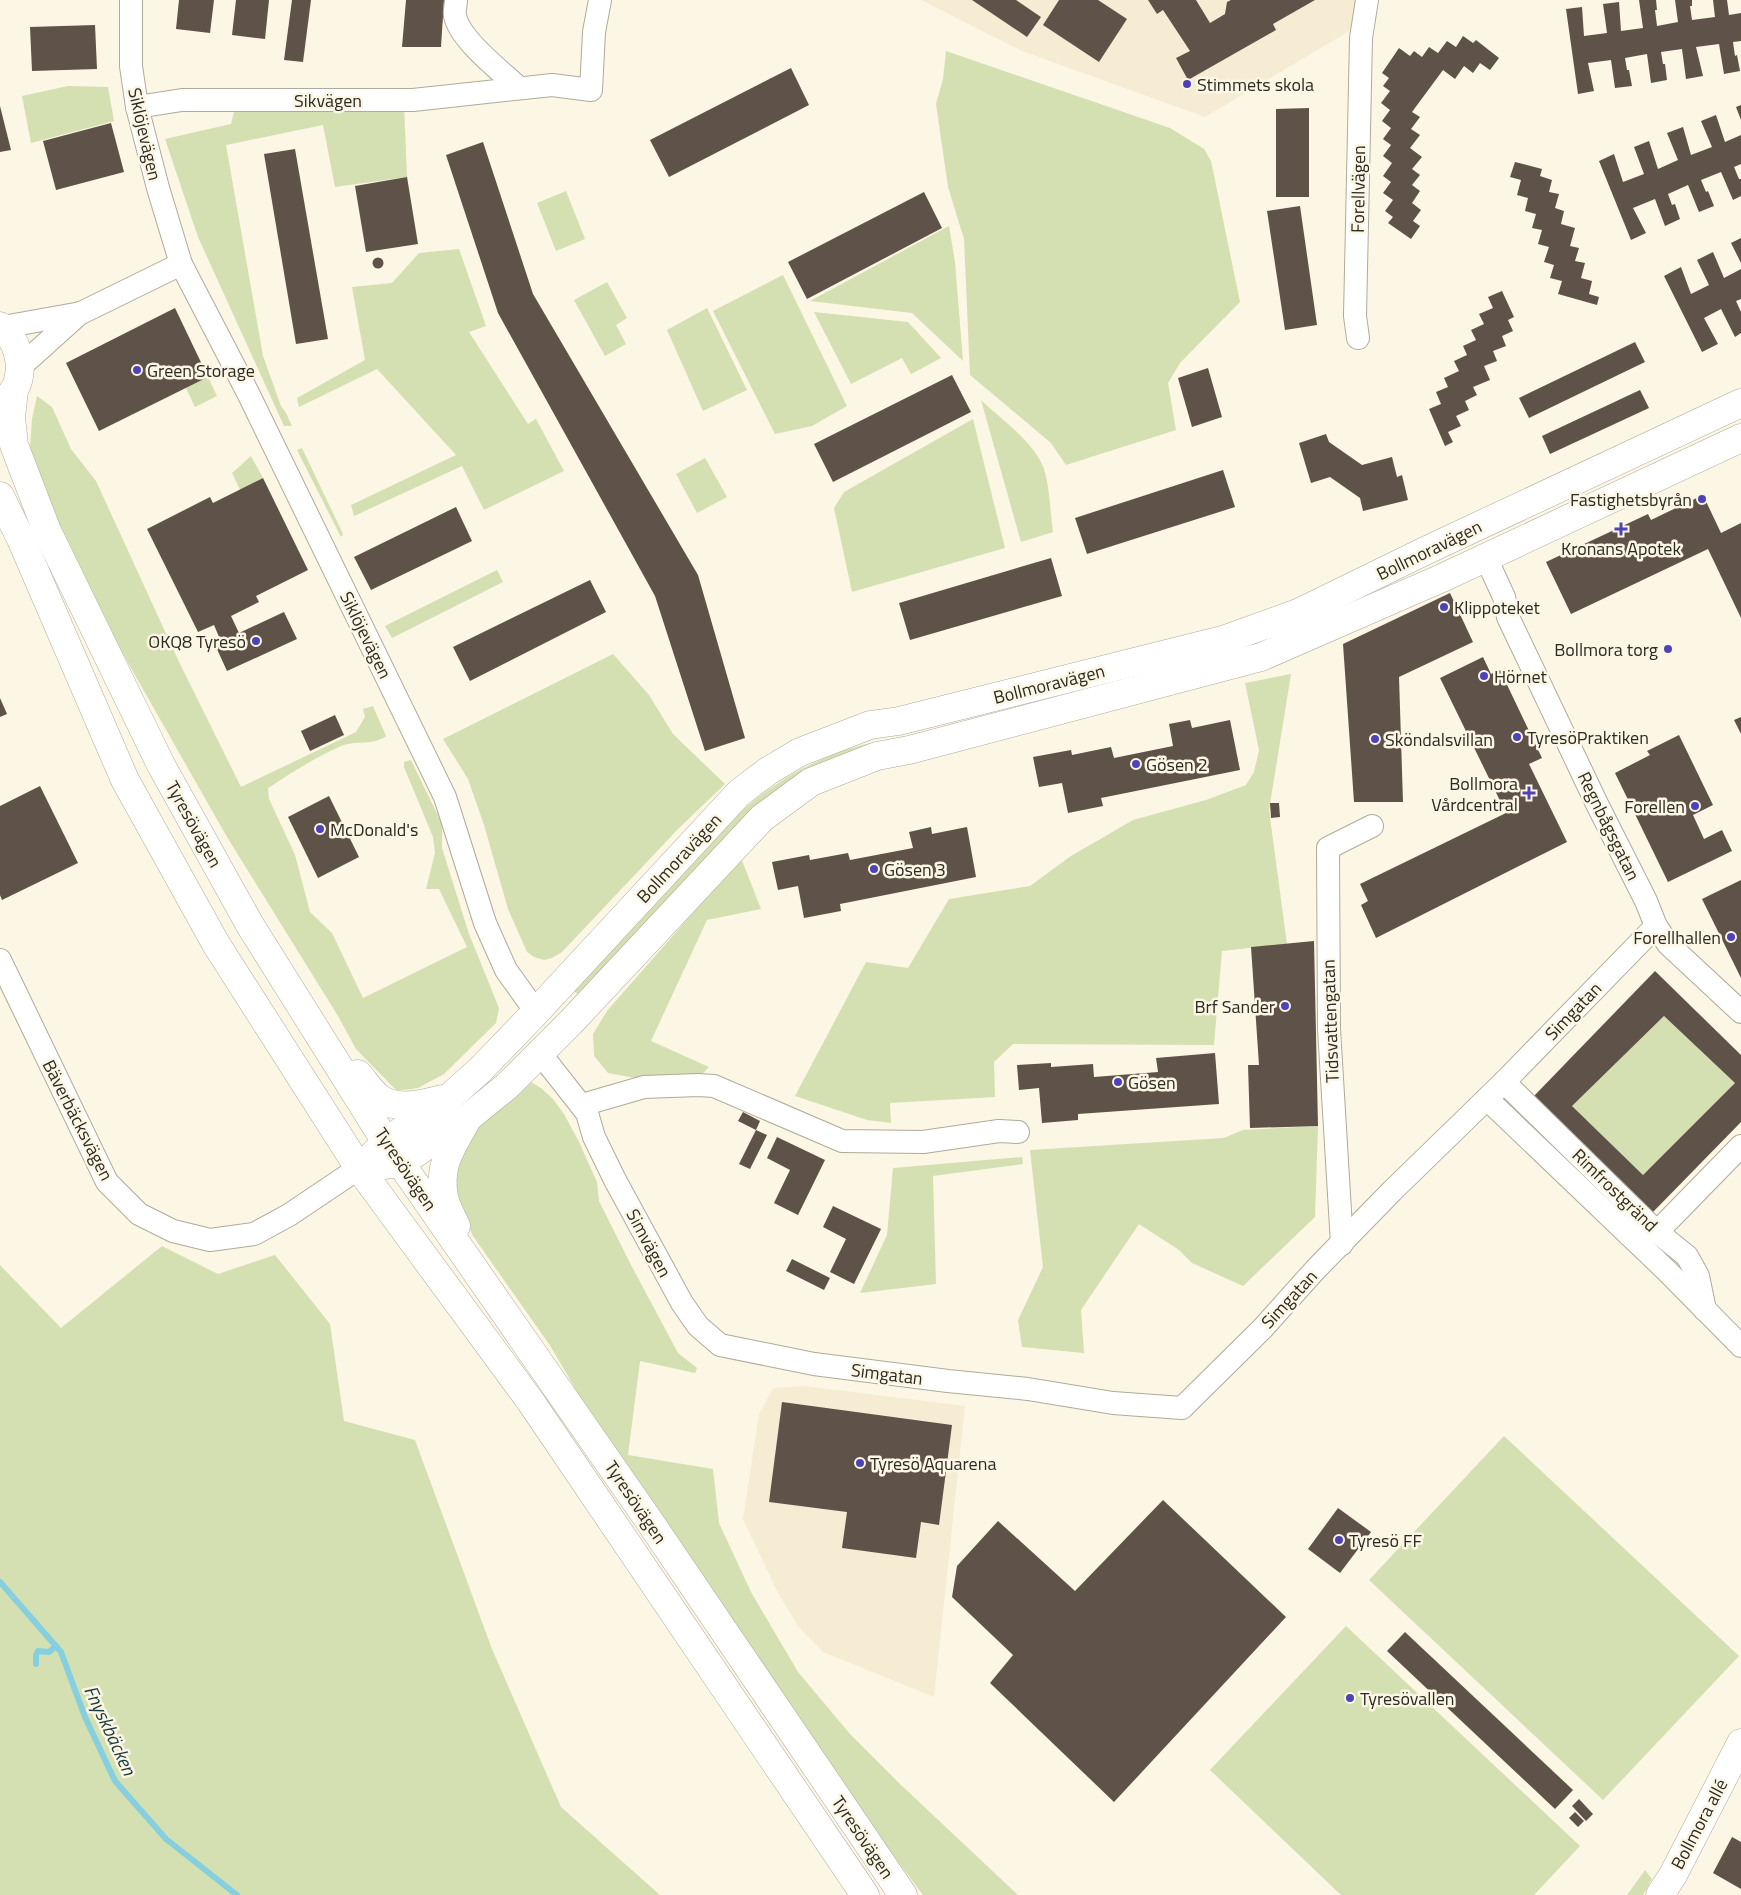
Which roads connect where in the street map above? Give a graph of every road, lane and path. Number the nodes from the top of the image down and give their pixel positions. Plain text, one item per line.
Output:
1 (131, 0) edge
2 (456, 0) edge
3 (600, 0) edge
4 (1367, 0) edge
5 (519, 88) junction
6 (137, 107) junction
7 (181, 264) junction
8 (81, 313) junction
9 (1, 327) edge
10 (1358, 338) dead end
11 (11, 388) edge
12 (1741, 403) edge
13 (1741, 438) edge
14 (0, 496) edge
15 (1472, 529) junction
16 (1486, 558) junction
17 (899, 721) junction
18 (908, 750) junction
19 (1372, 826) dead end
20 (1656, 926) junction
21 (0, 960) edge
22 (536, 1012) junction
23 (1741, 1012) edge
24 (317, 1029) junction
25 (540, 1052) junction
26 (1504, 1082) junction
27 (452, 1096) junction
28 (1487, 1099) junction
29 (582, 1105) junction
30 (469, 1117) junction
31 (1018, 1132) dead end
32 (1741, 1146) edge
33 (394, 1152) junction
34 (359, 1168) junction
35 (1657, 1232) junction
36 (1342, 1244) junction
37 (475, 1269) junction
38 (1705, 1310) junction
39 (1741, 1346) edge
40 (814, 1364) joint
41 (1740, 1749) edge
42 (865, 1895) edge
43 (903, 1895) edge
44 (1660, 1895) edge

1 - 6 street, Siklöjevägen
2 - 5 street
3 - 5 street, Sikvägen
4 - 10 street, Forellvägen
5 - 6 street, Sikvägen
6 - 7 street, Siklöjevägen
7 - 8 street
7 - 22 street, Siklöjevägen
8 - 9 street
8 - 11 street
9 - 11 street, Tyresövägen
11 - 24 street, Tyresövägen
12 - 15 street, Bollmoravägen
13 - 16 street, Bollmoravägen
14 - 34 street, Tyresövägen
15 - 16 street
15 - 17 street, Bollmoravägen
16 - 18 street, Bollmoravägen
16 - 20 street, Regnbågsgatan
17 - 18 street
17 - 22 street, Bollmoravägen
18 - 25 street, Bollmoravägen
19 - 36 street, Tidsvattengatan
20 - 23 street, Regnbågsgatan
20 - 26 street, Simgatan
21 - 34 street, Bäverbäcksvägen
22 - 25 street
22 - 27 street, Bollmoravägen
24 - 27 street
24 - 33 street, Tyresövägen
25 - 29 street, Simvägen
25 - 30 street, Bollmoravägen
26 - 28 street, Simgatan
26 - 35 street, Rimfrostgränd
27 - 33 street, Bollmoravägen
28 - 36 street, Simgatan
28 - 38 street, Rimfrostgränd
29 - 31 street
29 - 40 street, Simvägen
30 - 33 street, Bollmoravägen
30 - 37 street, Bollmoravägen
32 - 35 street
33 - 34 street
33 - 37 street, Tyresövägen
34 - 42 street, Tyresövägen
35 - 38 street, Rimfrostgränd
36 - 40 street, Simgatan
37 - 43 street, Tyresövägen
38 - 39 street, Rimfrostgränd
41 - 44 street, Bollmora allé

